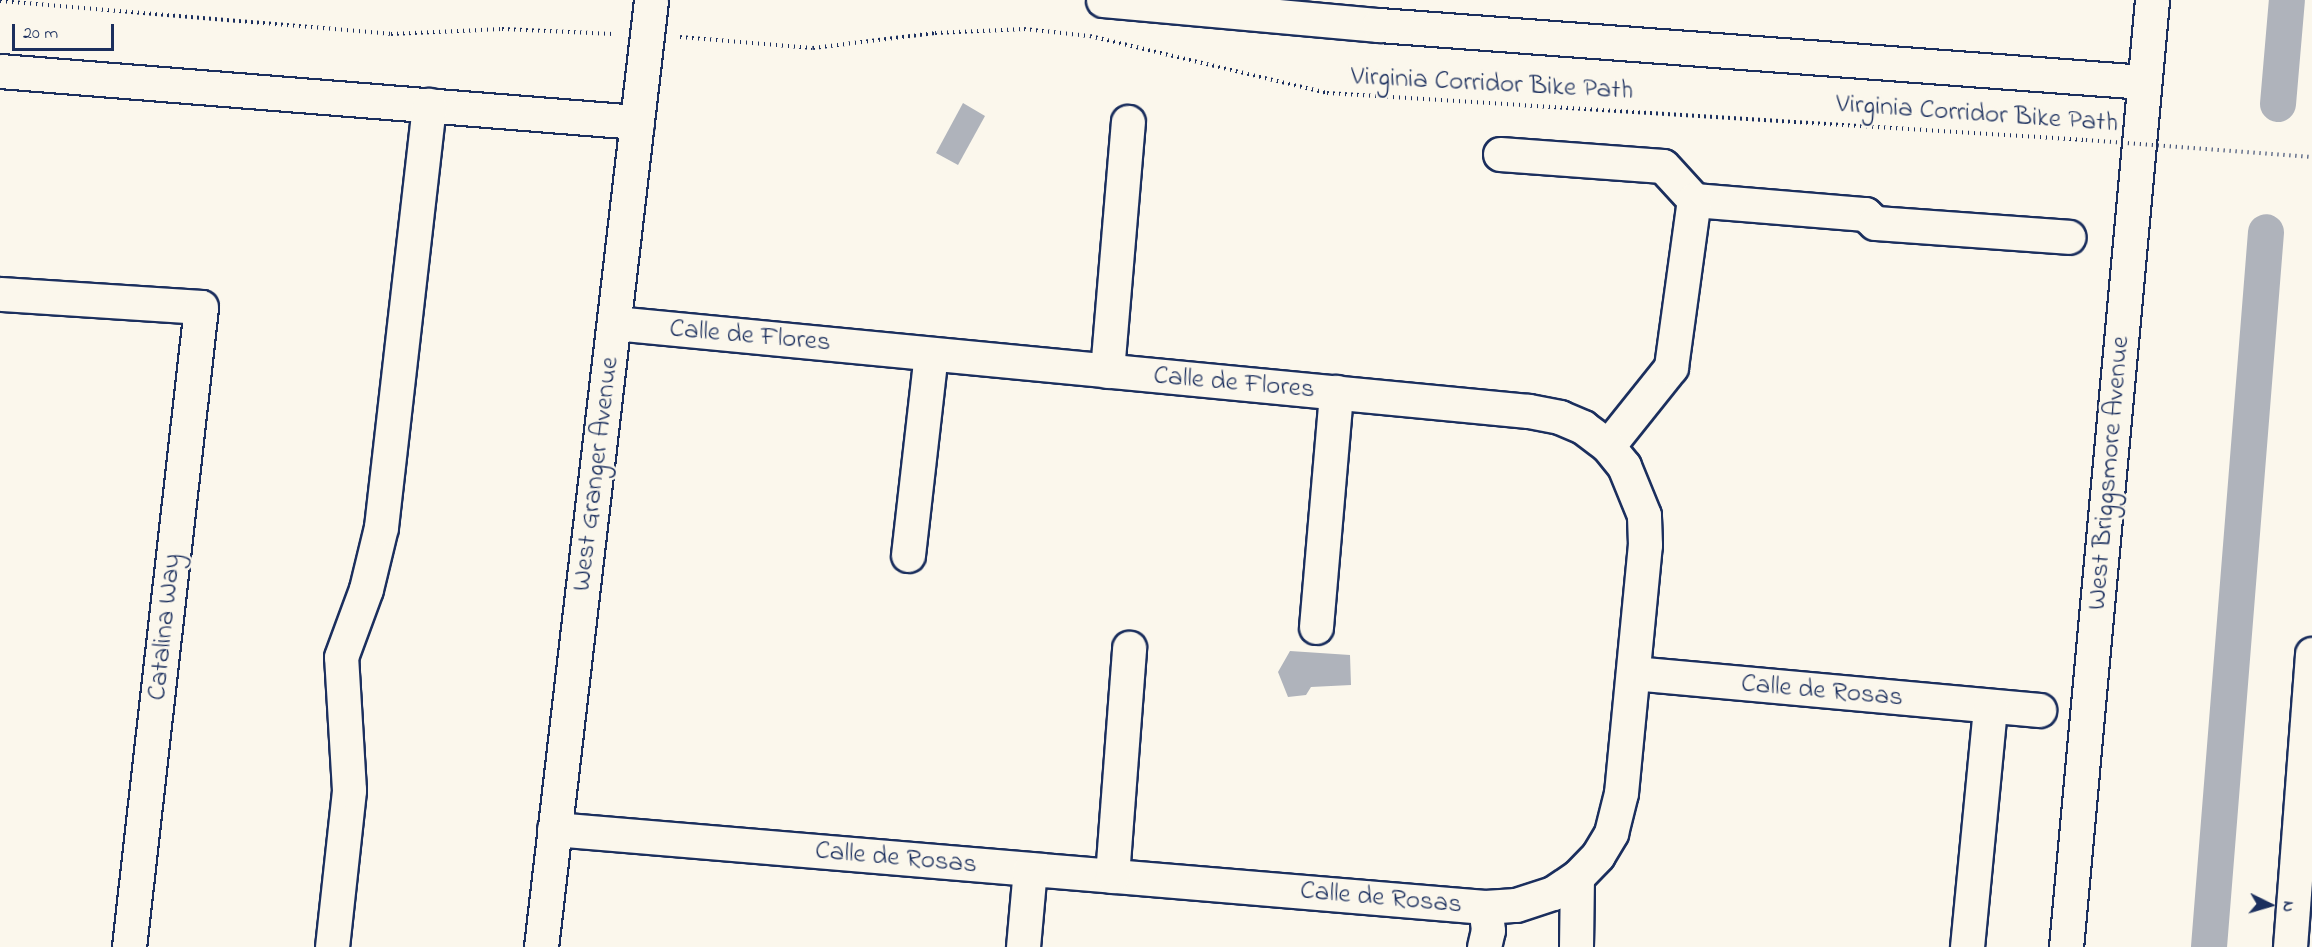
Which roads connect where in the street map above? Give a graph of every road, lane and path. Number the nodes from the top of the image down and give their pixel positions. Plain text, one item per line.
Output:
1 (651, 0) edge
2 (1103, 0) edge
3 (2152, 0) edge
4 (0, 1) edge
5 (615, 34) dead end
6 (677, 37) dead end
7 (0, 71) edge
8 (2145, 81) junction
9 (429, 105) junction
10 (637, 122) junction
11 (1128, 122) dead end
12 (1500, 154) dead end
13 (2312, 158) edge
14 (1694, 200) junction
15 (2068, 237) dead end
16 (0, 297) edge
17 (615, 323) junction
18 (931, 354) junction
19 (1107, 370) junction
20 (1336, 392) junction
21 (1608, 446) junction
22 (908, 555) dead end
23 (1316, 627) dead end
24 (1129, 648) dead end
25 (2312, 654) edge
26 (1633, 673) junction
27 (2311, 691) edge
28 (1990, 706) junction
29 (2039, 710) dead end
30 (554, 829) junction
31 (1030, 869) junction
32 (1112, 876) junction
33 (1577, 877) junction
34 (1485, 907) junction
35 (129, 947) edge
36 (332, 947) edge
37 (541, 947) edge
38 (1023, 947) edge
39 (1484, 947) edge
40 (1576, 947) edge
41 (1967, 947) edge
42 (2066, 947) edge
43 (2290, 947) edge

1 - 10 street, West Granger Avenue
2 - 8 street
3 - 8 street, West Briggsmore Avenue
4 - 5 path
6 - 13 path, Virginia Corridor Bike Path, bridge
7 - 9 street
8 - 42 street, West Briggsmore Avenue
9 - 10 street
9 - 36 street
10 - 17 street, West Granger Avenue
11 - 19 street
12 - 14 street
14 - 15 street
14 - 21 street
16 - 35 street, Catalina Way
17 - 18 street, Calle de Flores
17 - 30 street, West Granger Avenue
18 - 19 street, Calle de Flores
18 - 22 street
19 - 20 street, Calle de Flores
20 - 21 street, Calle de Flores
20 - 23 street
21 - 26 street, Calle de Flores
24 - 32 street
25 - 27 street
26 - 28 street, Calle de Rosas
26 - 33 street, Calle de Rosas
27 - 43 street
28 - 29 street, Calle de Rosas
28 - 41 street
30 - 31 street, Calle de Rosas
30 - 37 street, West Granger Avenue
31 - 32 street, Calle de Rosas
31 - 38 street
32 - 34 street, Calle de Rosas
33 - 34 street, Calle de Rosas
33 - 40 street
34 - 39 street

